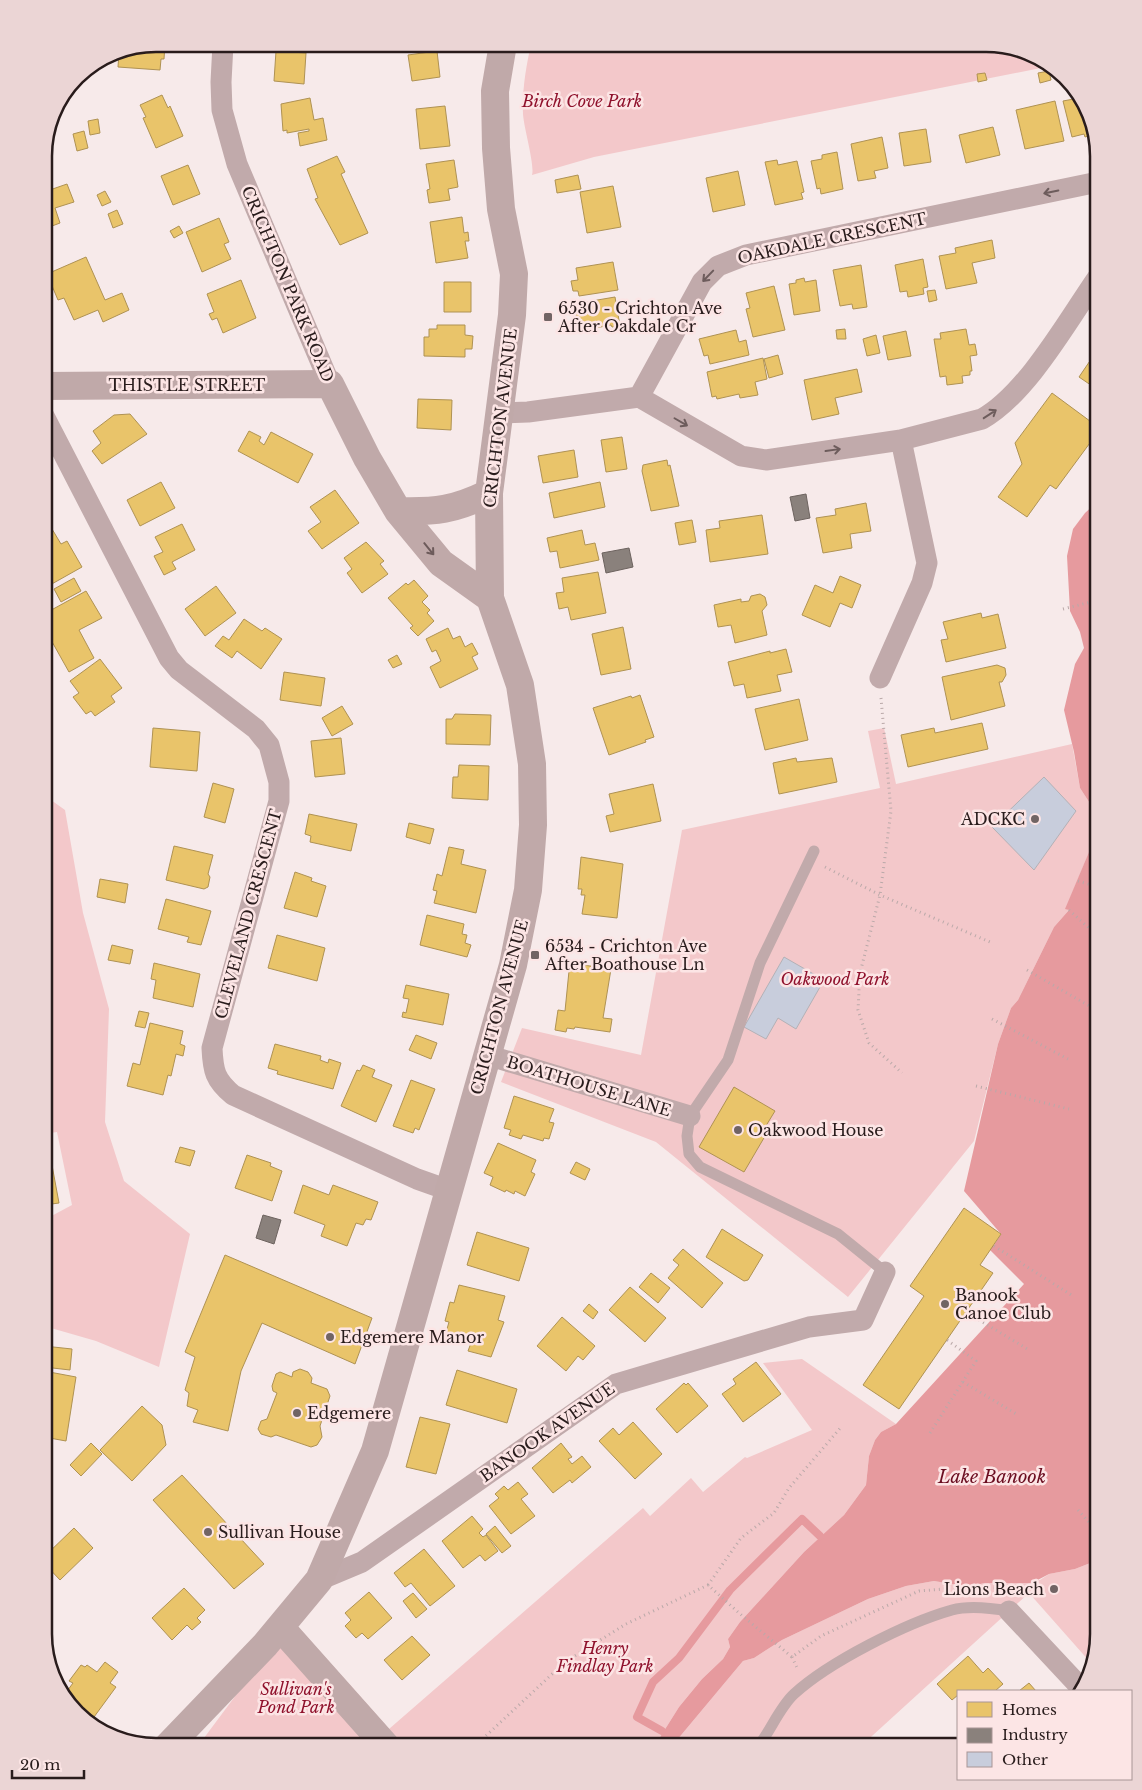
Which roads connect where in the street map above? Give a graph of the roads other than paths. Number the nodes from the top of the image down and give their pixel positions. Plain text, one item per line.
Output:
1 (223, 53) edge
2 (501, 53) edge
3 (1090, 184) edge
4 (1090, 289) edge
5 (330, 384) junction
6 (53, 386) edge
7 (638, 397) junction
8 (499, 413) junction
9 (53, 433) edge
10 (901, 440) junction
11 (489, 493) junction
12 (398, 511) junction
13 (490, 598) junction
14 (880, 678) road end
15 (812, 856) road end
16 (487, 1055) junction
17 (690, 1116) junction
18 (448, 1190) junction
19 (885, 1272) joint
20 (319, 1580) junction
21 (1009, 1611) joint
22 (281, 1628) junction
23 (1077, 1683) edge
24 (177, 1737) edge
25 (378, 1737) edge
26 (765, 1738) edge

1 - 5 street, CRICHTON PARK ROAD
2 - 8 street, CRICHTON AVENUE
3 -> 7 street, OAKDALE CRESCENT
10 -> 4 street
5 - 6 street, THISTLE STREET
5 - 12 street, CRICHTON PARK ROAD
7 - 8 street
7 -> 10 street
8 - 11 street, CRICHTON AVENUE
9 - 18 street, CLEVELAND CRESCENT
10 - 14 street
11 - 12 street
11 - 13 street, CRICHTON AVENUE
12 -> 13 street, CRICHTON PARK ROAD
13 - 16 street, CRICHTON AVENUE
15 - 17 lane, BOATHOUSE LANE
16 - 17 street, BOATHOUSE LANE
16 - 18 street, CRICHTON AVENUE
17 - 19 lane, BOATHOUSE LANE
18 - 20 street, CRICHTON AVENUE
19 - 20 street, BANOOK AVENUE
20 - 22 street, CRICHTON AVENUE
21 - 23 street
21 - 26 lane
22 - 24 street, CRICHTON AVENUE
22 - 25 street

